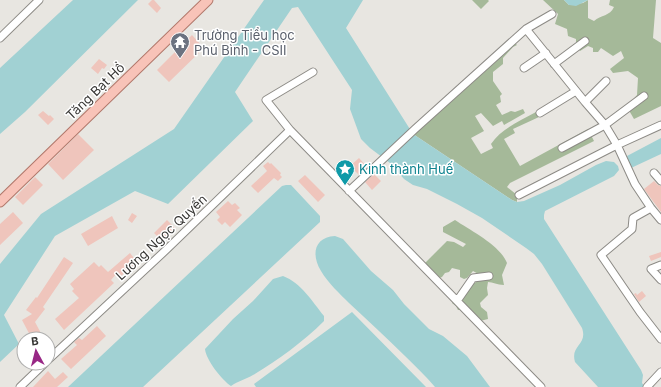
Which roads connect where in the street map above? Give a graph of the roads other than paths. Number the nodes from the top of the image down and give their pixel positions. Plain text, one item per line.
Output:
1 (39, 0) edge
2 (208, 0) edge
3 (552, 14) dead end
4 (526, 29) junction
5 (0, 38) edge
6 (585, 41) dead end
7 (546, 54) junction
8 (554, 64) junction
9 (524, 68) dead end
10 (313, 72) dead end
11 (606, 81) dead end
12 (576, 92) junction
13 (644, 96) dead end
14 (585, 102) junction
15 (540, 113) dead end
16 (606, 125) junction
17 (661, 125) edge
18 (290, 130) junction
19 (562, 148) dead end
20 (619, 149) junction
21 (654, 173) dead end
22 (661, 181) edge
23 (349, 191) junction
24 (519, 195) dead end
25 (0, 202) edge
26 (651, 208) junction
27 (661, 220) edge
28 (661, 265) edge
29 (488, 276) dead end
30 (661, 280) edge
31 (457, 301) junction
32 (661, 339) edge
33 (56, 353) edge
34 (37, 371) edge
35 (661, 372) edge
36 (20, 387) edge
37 (541, 387) edge
38 (647, 387) edge

1 - 5 street
2 - 25 main road, Tăng Bạt Hổ
3 - 4 street
4 - 7 street
4 - 23 street
6 - 8 street
7 - 8 street
7 - 9 street
8 - 12 street
10 - 18 street
11 - 14 street
12 - 14 street
12 - 15 street
13 - 16 street
14 - 16 street
16 - 19 street
16 - 20 street
17 - 20 street
18 - 23 street
18 - 33 street, Lương Ngọc Quyến
20 - 24 street
20 - 26 street
21 - 22 street
23 - 31 street
26 - 27 street
26 - 32 street
28 - 30 street
29 - 31 street
31 - 37 street
34 - 36 street
35 - 38 street

